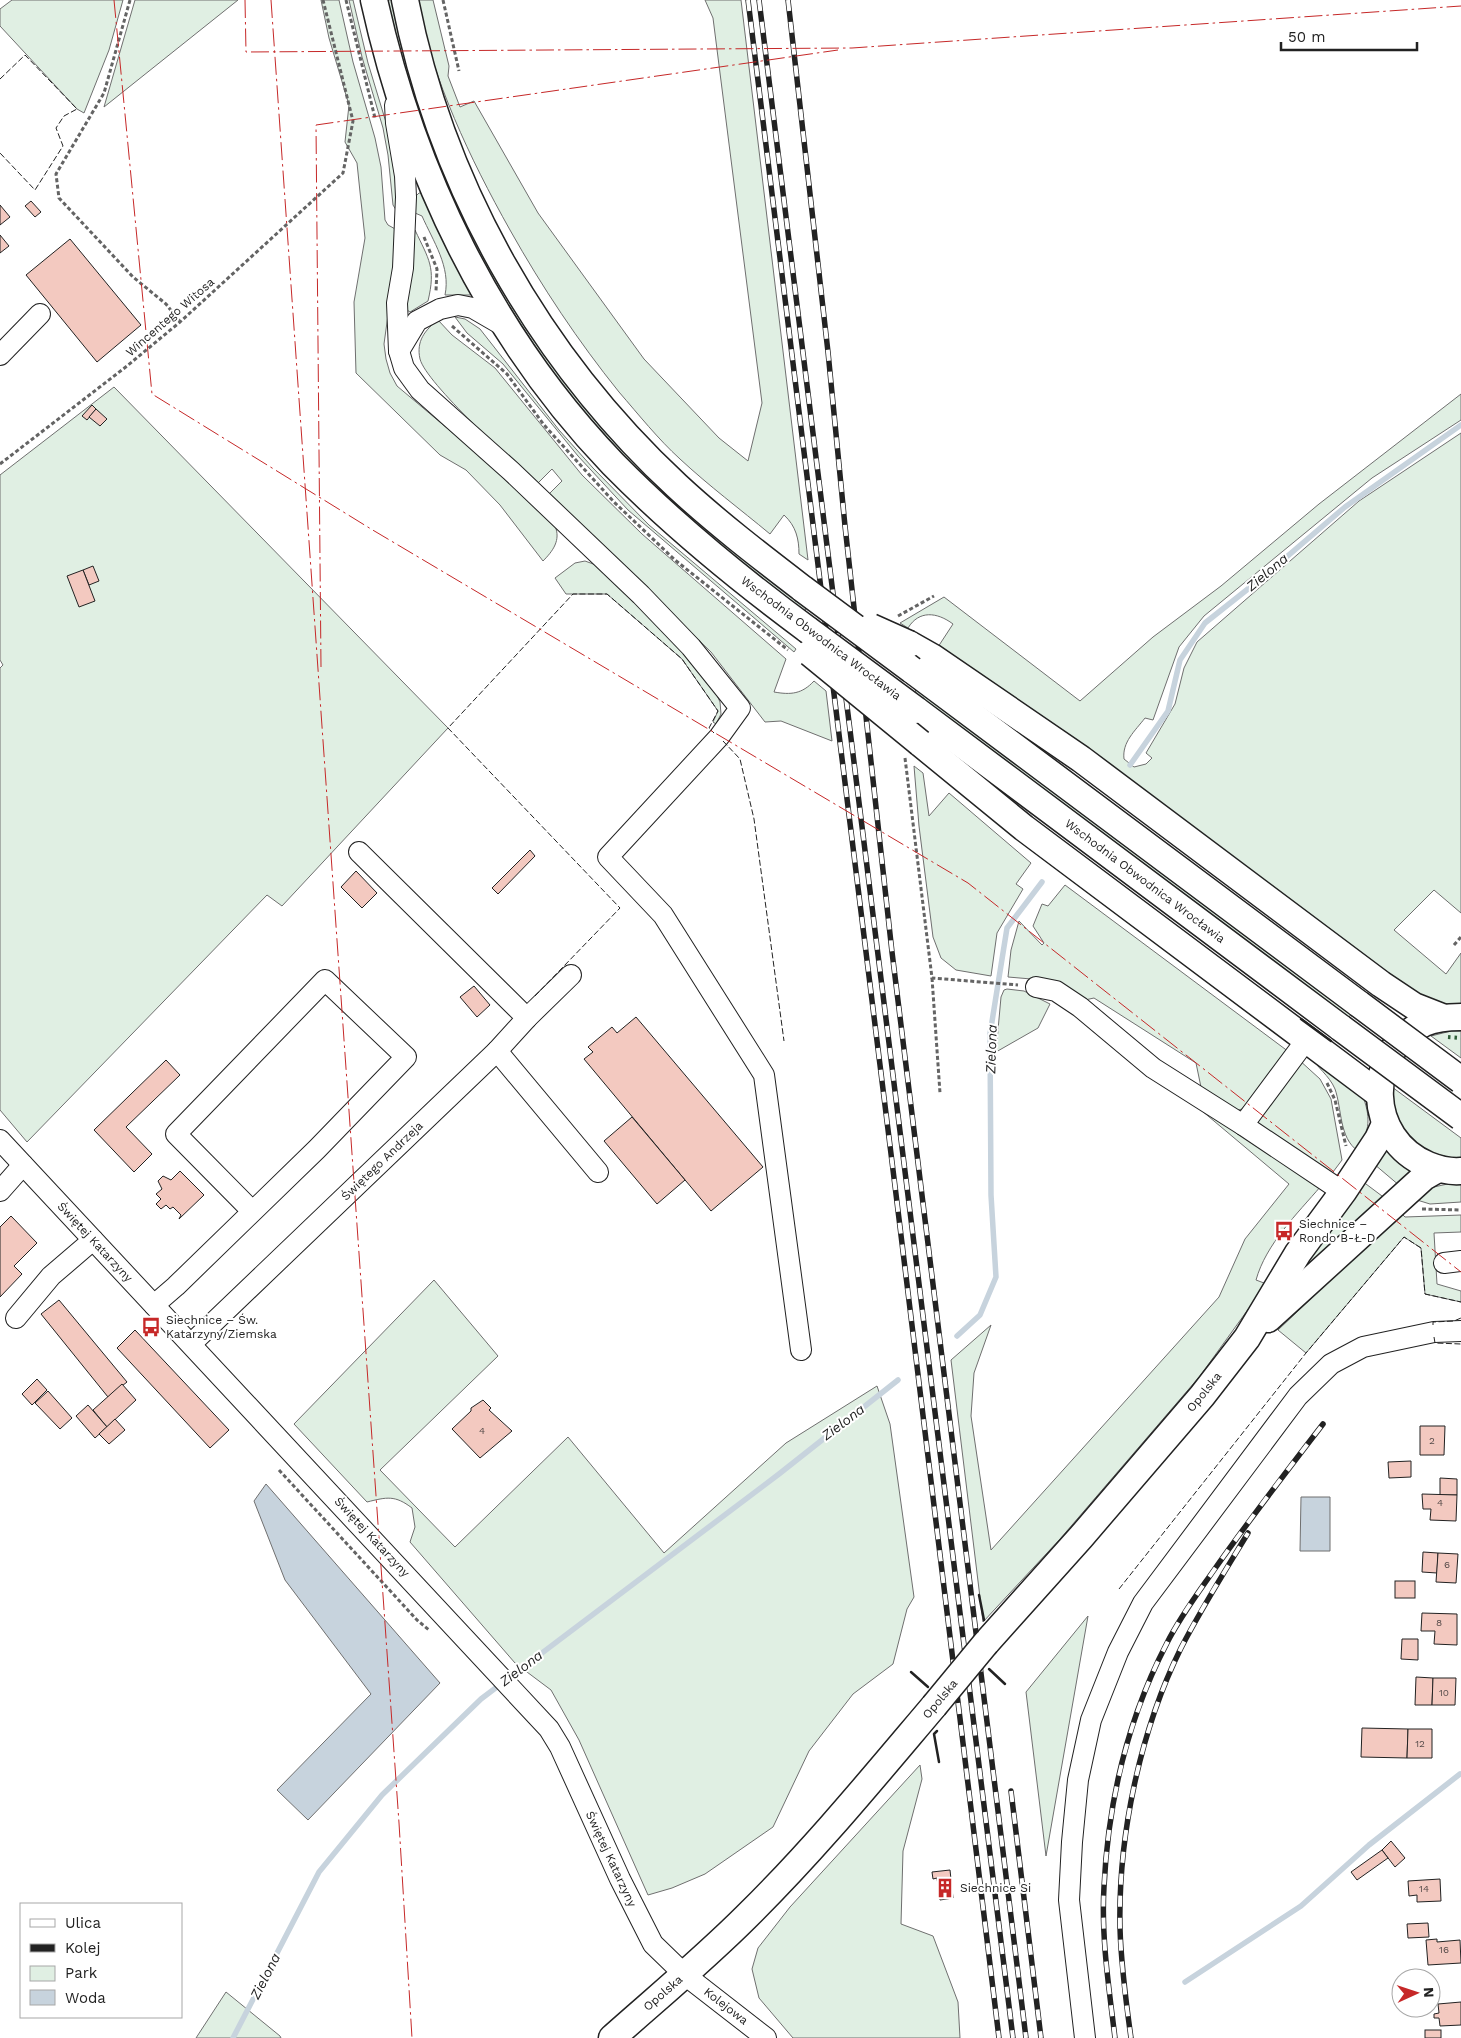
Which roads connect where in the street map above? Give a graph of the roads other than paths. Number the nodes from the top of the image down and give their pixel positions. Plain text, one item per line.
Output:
1 (374, 0) edge
2 (405, 0) edge
3 (394, 78) junction
4 (40, 314) dead end
5 (508, 328) junction
6 (399, 351) junction
7 (0, 355) edge
8 (836, 614) junction
9 (809, 641) junction
10 (358, 852) dead end
11 (571, 975) dead end
12 (1036, 987) road end
13 (1451, 1017) edge
14 (527, 1018) junction
15 (1306, 1039) junction
16 (496, 1051) junction
17 (1461, 1080) edge
18 (1379, 1094) junction
19 (1461, 1117) edge
20 (1242, 1124) junction
21 (1385, 1124) junction
22 (0, 1140) edge
23 (23, 1165) junction
24 (1450, 1170) edge
25 (598, 1172) dead end
26 (0, 1191) edge
27 (1343, 1192) junction
28 (252, 1211) junction
29 (93, 1240) junction
30 (154, 1305) junction
31 (16, 1318) dead end
32 (1461, 1331) edge
33 (1247, 1338) junction
34 (191, 1344) junction
35 (801, 1350) dead end
36 (685, 1975) junction
37 (612, 2038) edge
38 (766, 2038) edge
39 (1085, 2038) edge

1 - 3 main road, Wschodnia Obwodnica Wrocławia
2 - 8 main road, bridge
3 - 5 main road, Wschodnia Obwodnica Wrocławia
3 - 6 street
4 - 7 street
5 - 6 street
5 - 9 main road, Wschodnia Obwodnica Wrocławia
6 - 35 street
8 - 13 main road, bridge
8 - 17 main road, bridge
9 - 15 main road, bridge
9 - 19 main road, Wschodnia Obwodnica Wrocławia, bridge
10 - 14 street
11 - 14 street, Świętego Andrzeja
12 - 20 street
13 - 18 main road
14 - 16 street, Świętego Andrzeja
15 - 18 main road
15 - 20 street
16 - 25 street
16 - 34 street, Świętego Andrzeja
18 - 21 main road
20 - 27 street
21 - 24 main road
21 - 27 main road, Opolska
22 - 23 street, Świętej Katarzyny
23 - 26 street
23 - 29 street, Świętej Katarzyny
24 - 33 main road, Opolska
27 - 33 main road, Opolska
28 - 28 street
28 - 30 street
29 - 30 street, Świętej Katarzyny
29 - 31 street
30 - 34 street, Świętej Katarzyny
32 - 39 street
33 - 36 main road, Opolska, bridge
34 - 36 street, Świętej Katarzyny
36 - 37 main road, Opolska
36 - 38 street, Kolejowa

